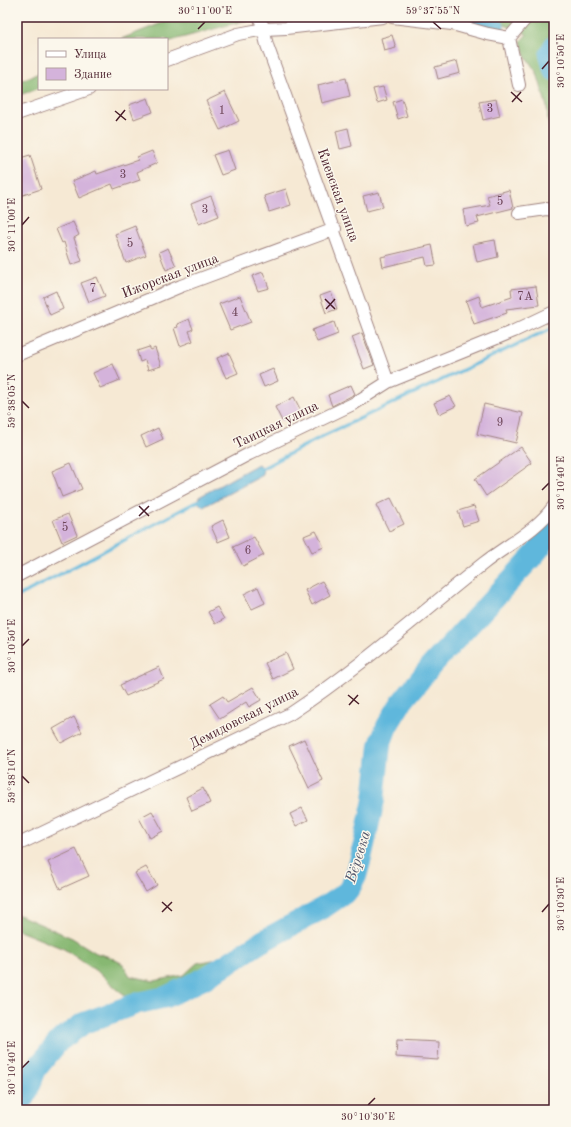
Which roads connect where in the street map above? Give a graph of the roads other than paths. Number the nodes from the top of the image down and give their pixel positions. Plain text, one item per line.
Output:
1 (260, 17) edge
2 (383, 17) edge
3 (392, 17) edge
4 (527, 17) edge
5 (264, 29) junction
6 (509, 38) junction
7 (168, 60) edge
8 (519, 85) dead end
9 (86, 90) edge
10 (17, 114) edge
11 (554, 210) edge
12 (519, 213) dead end
13 (335, 230) junction
14 (554, 312) edge
15 (17, 355) edge
16 (388, 382) junction
17 (554, 506) edge
18 (17, 576) edge
19 (17, 845) edge

1 - 5 street, Киевская улица
2 - 5 street
3 - 6 street
4 - 6 street
5 - 7 street
5 - 13 street, Киевская улица
6 - 8 street
9 - 10 street
11 - 12 street
13 - 15 street, Ижорская улица
13 - 16 street, Киевская улица
14 - 16 street, Таицкая улица
16 - 18 street, Таицкая улица
17 - 19 street, Демидовская улица

